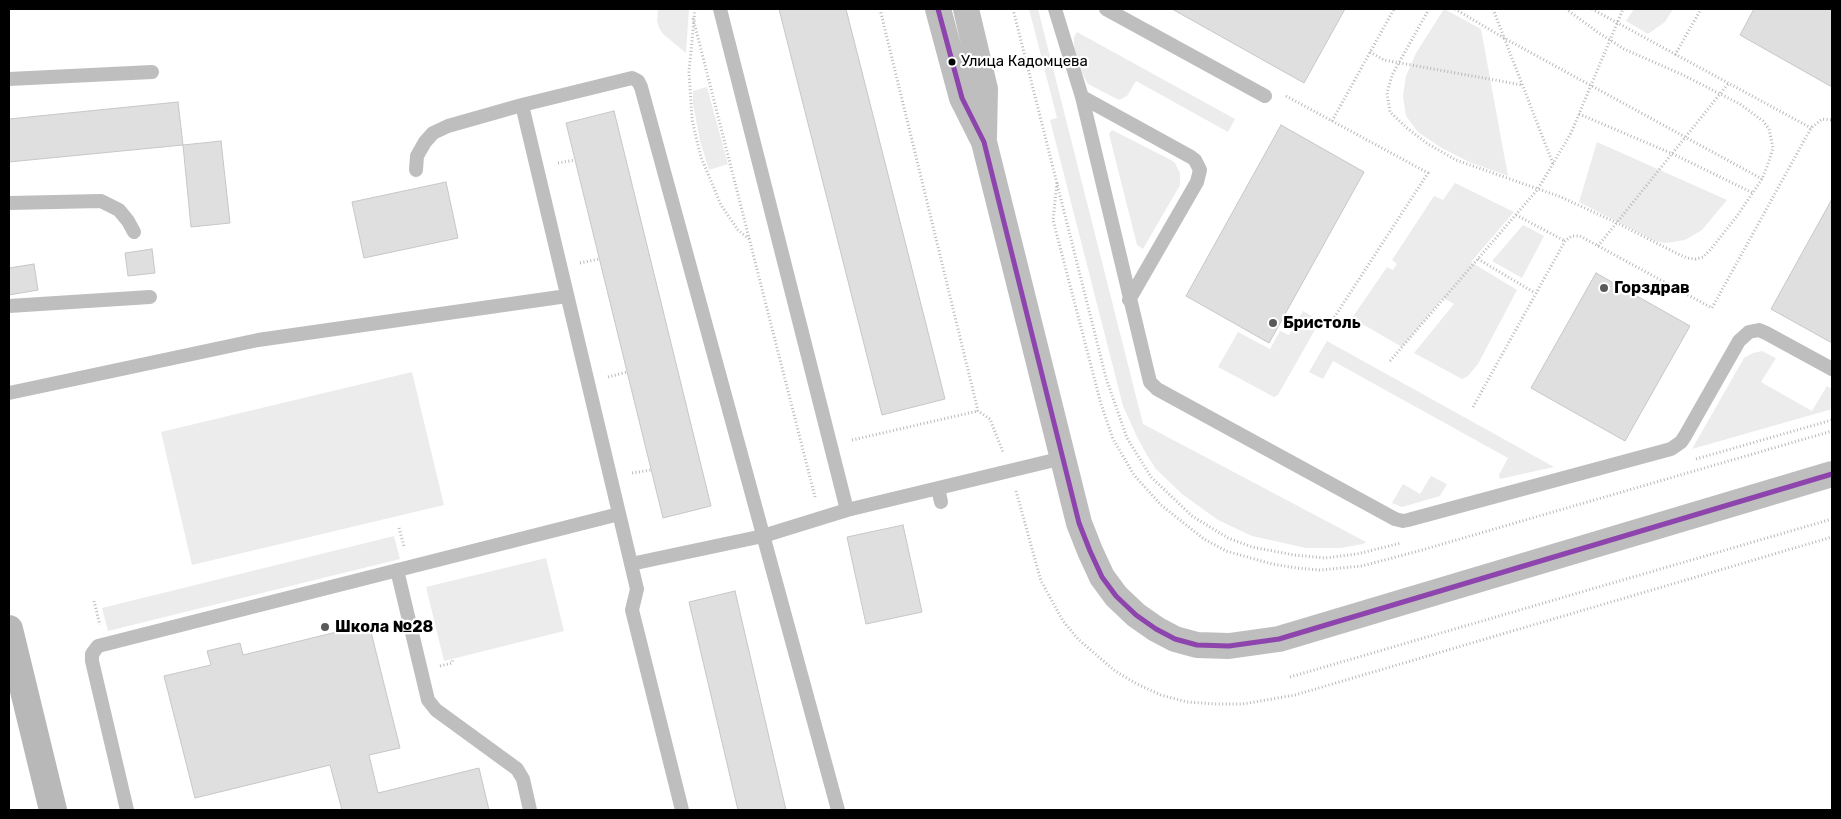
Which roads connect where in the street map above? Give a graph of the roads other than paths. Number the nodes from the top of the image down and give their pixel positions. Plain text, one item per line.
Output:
1 (720, 9) edge
2 (938, 9) edge
3 (966, 9) edge
4 (1054, 9) edge
5 (1106, 9) edge
6 (152, 72) dead end
7 (9, 79) edge
8 (1265, 96) dead end
9 (1082, 97) junction
10 (522, 105) junction
11 (984, 142) junction
12 (416, 170) dead end
13 (9, 203) edge
14 (134, 232) dead end
15 (567, 296) junction
16 (150, 297) dead end
17 (1129, 300) junction
18 (9, 306) edge
19 (1832, 369) edge
20 (9, 394) edge
21 (1063, 458) junction
22 (1832, 474) edge
23 (938, 488) junction
24 (941, 502) dead end
25 (847, 510) junction
26 (619, 514) junction
27 (763, 536) junction
28 (631, 564) junction
29 (397, 570) junction
30 (9, 629) edge
31 (52, 810) edge
32 (127, 810) edge
33 (530, 810) edge
34 (682, 810) edge
35 (838, 810) edge

1 - 25 lane
2 - 11 street
3 - 11 street
4 - 9 lane
5 - 8 lane
6 - 7 lane
9 - 17 lane
9 - 17 lane
10 - 12 lane
10 - 15 lane
10 - 27 lane
11 - 21 street
13 - 14 lane
15 - 20 lane
15 - 26 lane
16 - 18 lane
17 - 19 lane
21 - 22 street
21 - 23 lane
23 - 24 lane
23 - 25 lane
25 - 27 lane
26 - 28 lane
26 - 29 lane
27 - 28 lane
27 - 35 lane
28 - 34 lane
29 - 32 lane
29 - 33 lane
30 - 31 street

